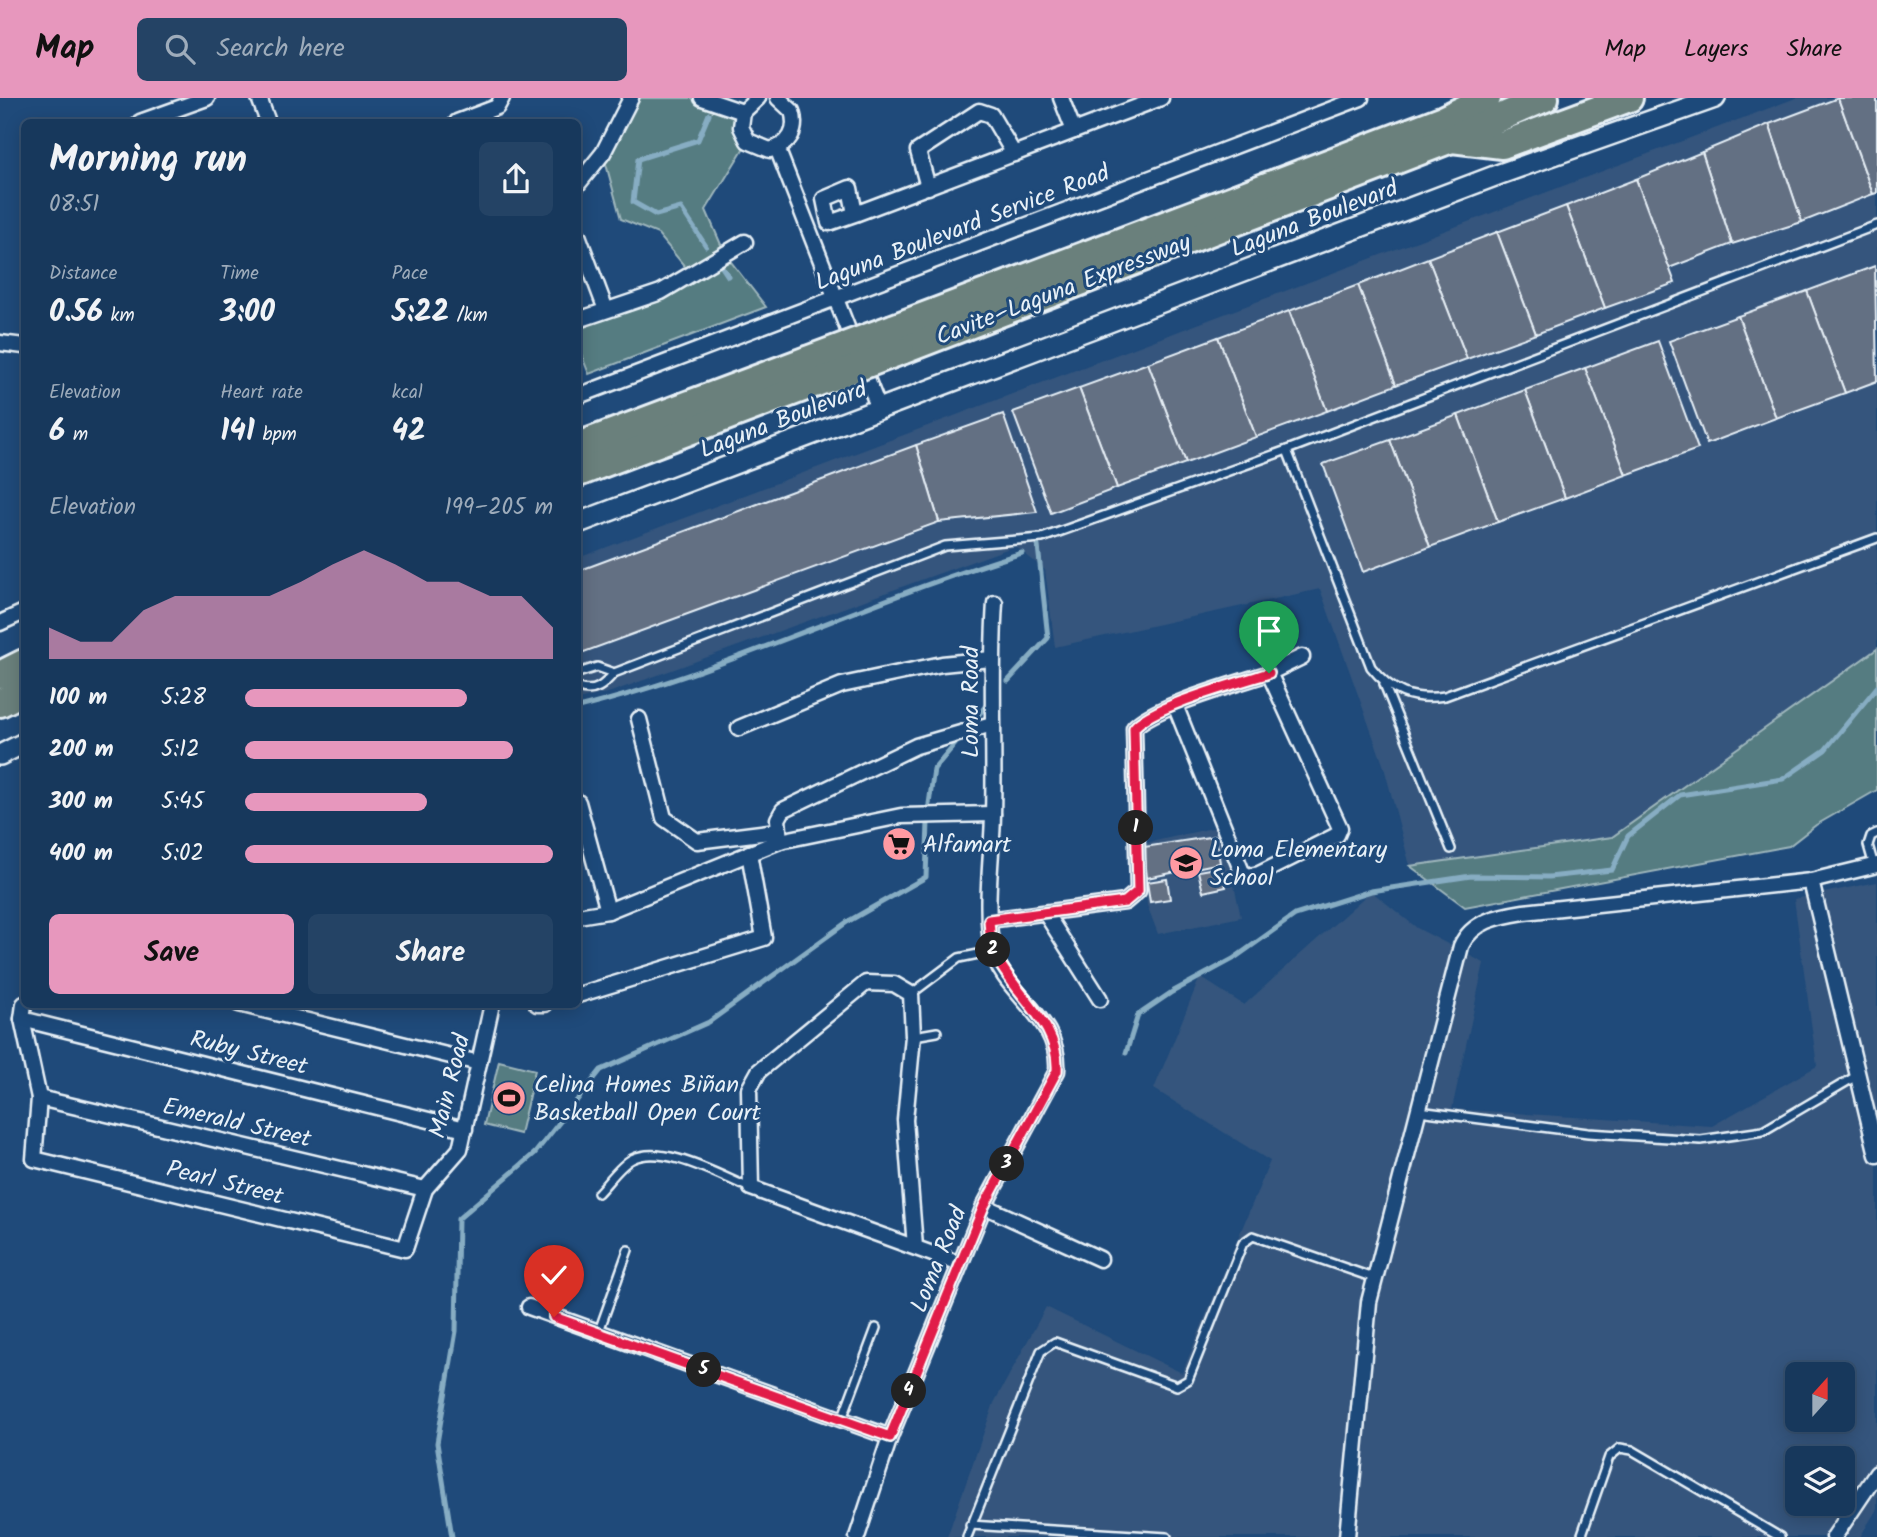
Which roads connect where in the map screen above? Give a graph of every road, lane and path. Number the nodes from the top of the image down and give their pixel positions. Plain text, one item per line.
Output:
1 (207, 98) edge
2 (259, 98) edge
3 (502, 98) edge
4 (631, 98) edge
5 (702, 98) edge
6 (758, 98) edge
7 (1061, 98) edge
8 (1161, 98) edge
9 (1359, 98) edge
10 (1487, 98) edge
11 (1545, 98) edge
12 (1629, 98) edge
13 (1715, 98) edge
14 (785, 100) edge
15 (1131, 104) edge
16 (743, 112) junction
17 (148, 119) edge
18 (267, 119) edge
19 (465, 119) edge
20 (1073, 131) junction
21 (1451, 139) junction
22 (778, 148) junction
23 (1014, 154) junction
24 (581, 180) edge
25 (928, 187) junction
26 (855, 214) dead end
27 (1877, 225) edge
28 (745, 242) dead end
29 (581, 244) edge
30 (837, 299) junction
31 (606, 310) junction
32 (581, 319) edge
33 (897, 339) junction
34 (0, 343) edge
35 (21, 346) edge
36 (812, 371) junction
37 (581, 395) edge
38 (879, 409) junction
39 (581, 445) edge
40 (1287, 450) junction
41 (581, 472) edge
42 (581, 522) edge
43 (1877, 538) edge
44 (995, 603) dead end
45 (21, 613) edge
46 (0, 623) edge
47 (1302, 657) dead end
48 (991, 659) junction
49 (21, 664) edge
50 (581, 672) edge
51 (614, 673) junction
52 (1269, 673) junction
53 (0, 675) edge
54 (1384, 683) junction
55 (581, 689) edge
56 (21, 692) edge
57 (0, 703) edge
58 (1175, 705) junction
59 (639, 719) dead end
60 (992, 724) junction
61 (739, 728) dead end
62 (21, 744) edge
63 (0, 755) edge
64 (581, 813) edge
65 (993, 814) junction
66 (1877, 833) edge
67 (779, 836) junction
68 (1451, 849) dead end
69 (756, 851) junction
70 (1875, 865) edge
71 (1811, 881) junction
72 (608, 911) junction
73 (1045, 914) junction
74 (581, 916) edge
75 (989, 920) junction
76 (993, 951) junction
77 (581, 994) edge
78 (911, 994) junction
79 (1100, 999) dead end
80 (23, 1008) edge
81 (255, 1008) edge
82 (491, 1008) edge
83 (22, 1019) junction
84 (937, 1032) dead end
85 (913, 1036) junction
86 (479, 1063) junction
87 (1858, 1074) junction
88 (39, 1098) junction
89 (1418, 1111) junction
90 (465, 1129) junction
91 (1877, 1155) edge
92 (751, 1188) junction
93 (425, 1189) junction
94 (598, 1194) dead end
95 (984, 1206) junction
96 (915, 1247) junction
97 (405, 1249) joint
98 (628, 1250) dead end
99 (1100, 1259) dead end
100 (960, 1264) junction
101 (1374, 1278) junction
102 (529, 1307) dead end
103 (876, 1328) dead end
104 (599, 1332) junction
105 (842, 1419) junction
106 (890, 1437) junction
107 (1877, 1473) edge
108 (971, 1525) junction
109 (856, 1537) edge
110 (967, 1537) edge
111 (1167, 1537) edge
112 (1347, 1537) edge
113 (1581, 1537) edge
114 (1780, 1537) edge
115 (1834, 1537) edge

1 - 17 street
2 - 18 street
3 - 19 street
4 - 24 street
5 - 16 street
6 - 16 street
7 - 20 street
8 - 15 street
9 - 30 street, Laguna Boulevard Service Road
10 - 33 highway, Cavite–Laguna Expressway
11 - 21 highway, Cavite–Laguna Expressway
12 - 21 highway
13 - 38 main road, Laguna Boulevard
14 - 22 street
15 - 20 street
16 - 22 street
20 - 23 street
21 - 33 highway, Cavite–Laguna Expressway
22 - 30 street
23 - 25 street
23 - 25 street
25 - 26 street
27 - 40 lane
28 - 31 street
29 - 31 street
30 - 37 street, Laguna Boulevard Service Road
30 - 38 street
31 - 32 street
33 - 36 highway, Cavite–Laguna Expressway, bridge
34 - 35 street
36 - 39 highway, Cavite–Laguna Expressway
36 - 41 highway, Cavite–Laguna Expressway
38 - 42 main road, Laguna Boulevard
40 - 51 lane
40 - 54 lane
43 - 54 lane
44 - 48 street, Loma Road
45 - 46 street
47 - 52 street
48 - 60 street, Loma Road
48 - 61 street
49 - 53 highway
50 - 51 lane
51 - 55 lane
52 - 58 street
52 - 58 street
54 - 68 lane
56 - 57 highway
58 - 73 street
59 - 67 street
60 - 65 street, Loma Road
60 - 67 street
62 - 63 main road
64 - 72 street
65 - 67 street
65 - 75 street, Loma Road
66 - 70 lane
67 - 69 street
69 - 72 street
69 - 77 street
70 - 71 street
71 - 87 street
71 - 89 street
72 - 74 street
73 - 75 street
73 - 79 street
75 - 76 street, Loma Road
76 - 78 lane
76 - 95 street, Loma Road
78 - 85 street
78 - 92 street
80 - 83 street
81 - 86 street
82 - 86 street, Main Road
83 - 88 street
83 - 90 street, Ruby Street
84 - 85 lane
85 - 96 street
86 - 90 street, Main Road
87 - 89 lane
87 - 91 street
88 - 93 street, Emerald Street
88 - 97 street, Pearl Street
89 - 101 street
90 - 93 street, Main Road
92 - 94 lane
92 - 96 street
93 - 97 street, Main Road
95 - 99 street
95 - 100 street, Loma Road
96 - 100 street
98 - 104 lane
100 - 106 street, Loma Road
101 - 108 lane
101 - 112 street
102 - 104 street
103 - 105 lane
104 - 105 street
105 - 106 street
106 - 109 street, Loma Road
107 - 115 street
108 - 110 lane
108 - 111 lane
113 - 114 lane

